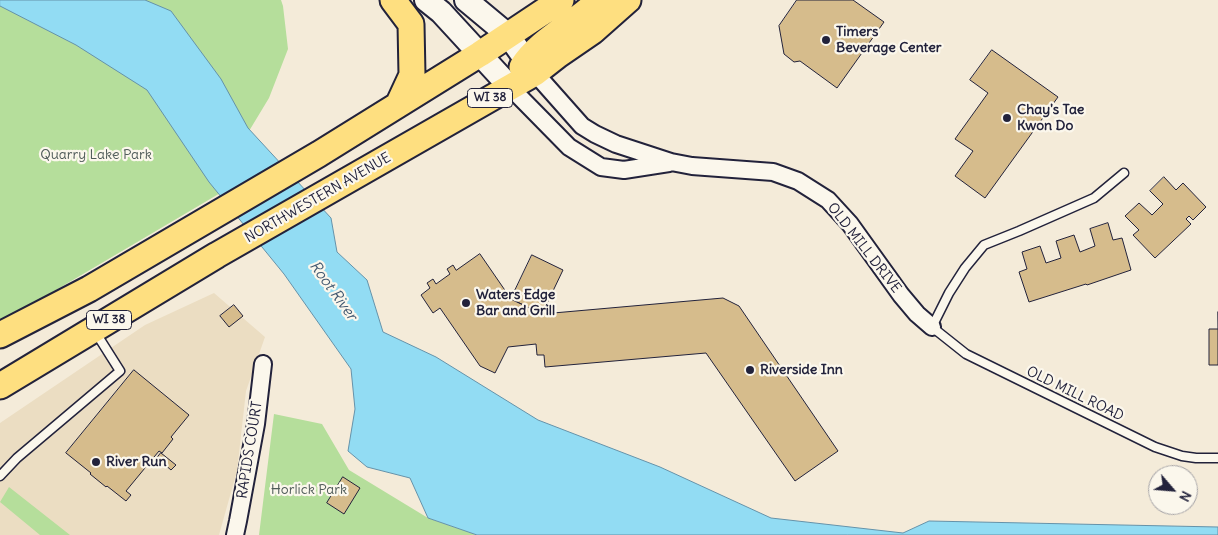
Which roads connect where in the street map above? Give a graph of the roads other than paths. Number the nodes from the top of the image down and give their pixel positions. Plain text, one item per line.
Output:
1 (393, 0) edge
2 (426, 0) edge
3 (466, 0) edge
4 (560, 0) edge
5 (599, 0) edge
6 (628, 0) edge
7 (508, 35) junction
8 (480, 54) junction
9 (530, 67) junction
10 (510, 87) junction
11 (399, 103) junction
12 (671, 162) junction
13 (1124, 173) dead end
14 (89, 289) junction
15 (932, 327) junction
16 (94, 329) junction
17 (0, 335) edge
18 (0, 350) edge
19 (263, 364) dead end
20 (0, 386) edge
21 (1218, 458) edge
22 (0, 476) edge
23 (234, 535) edge

1 - 11 main road
2 - 8 street
3 - 7 street
4 - 7 main road, WI 38
5 - 9 main road
6 - 9 main road
7 - 8 main road, WI 38
7 - 9 street
8 - 10 street
8 - 11 main road, WI 38
9 - 10 main road
9 - 12 street, OLD MILL DRIVE
10 - 12 street, OLD MILL DRIVE
10 - 16 main road, NORTHWESTERN AVENUE / WI 38
11 - 14 main road, WI 38
12 - 15 street, OLD MILL DRIVE
13 - 15 lane
14 - 17 main road, WI 38
14 - 18 main road
15 - 21 lane, OLD MILL ROAD
16 - 20 main road, NORTHWESTERN AVENUE / WI 38
16 - 22 lane
19 - 23 street, RAPIDS COURT

